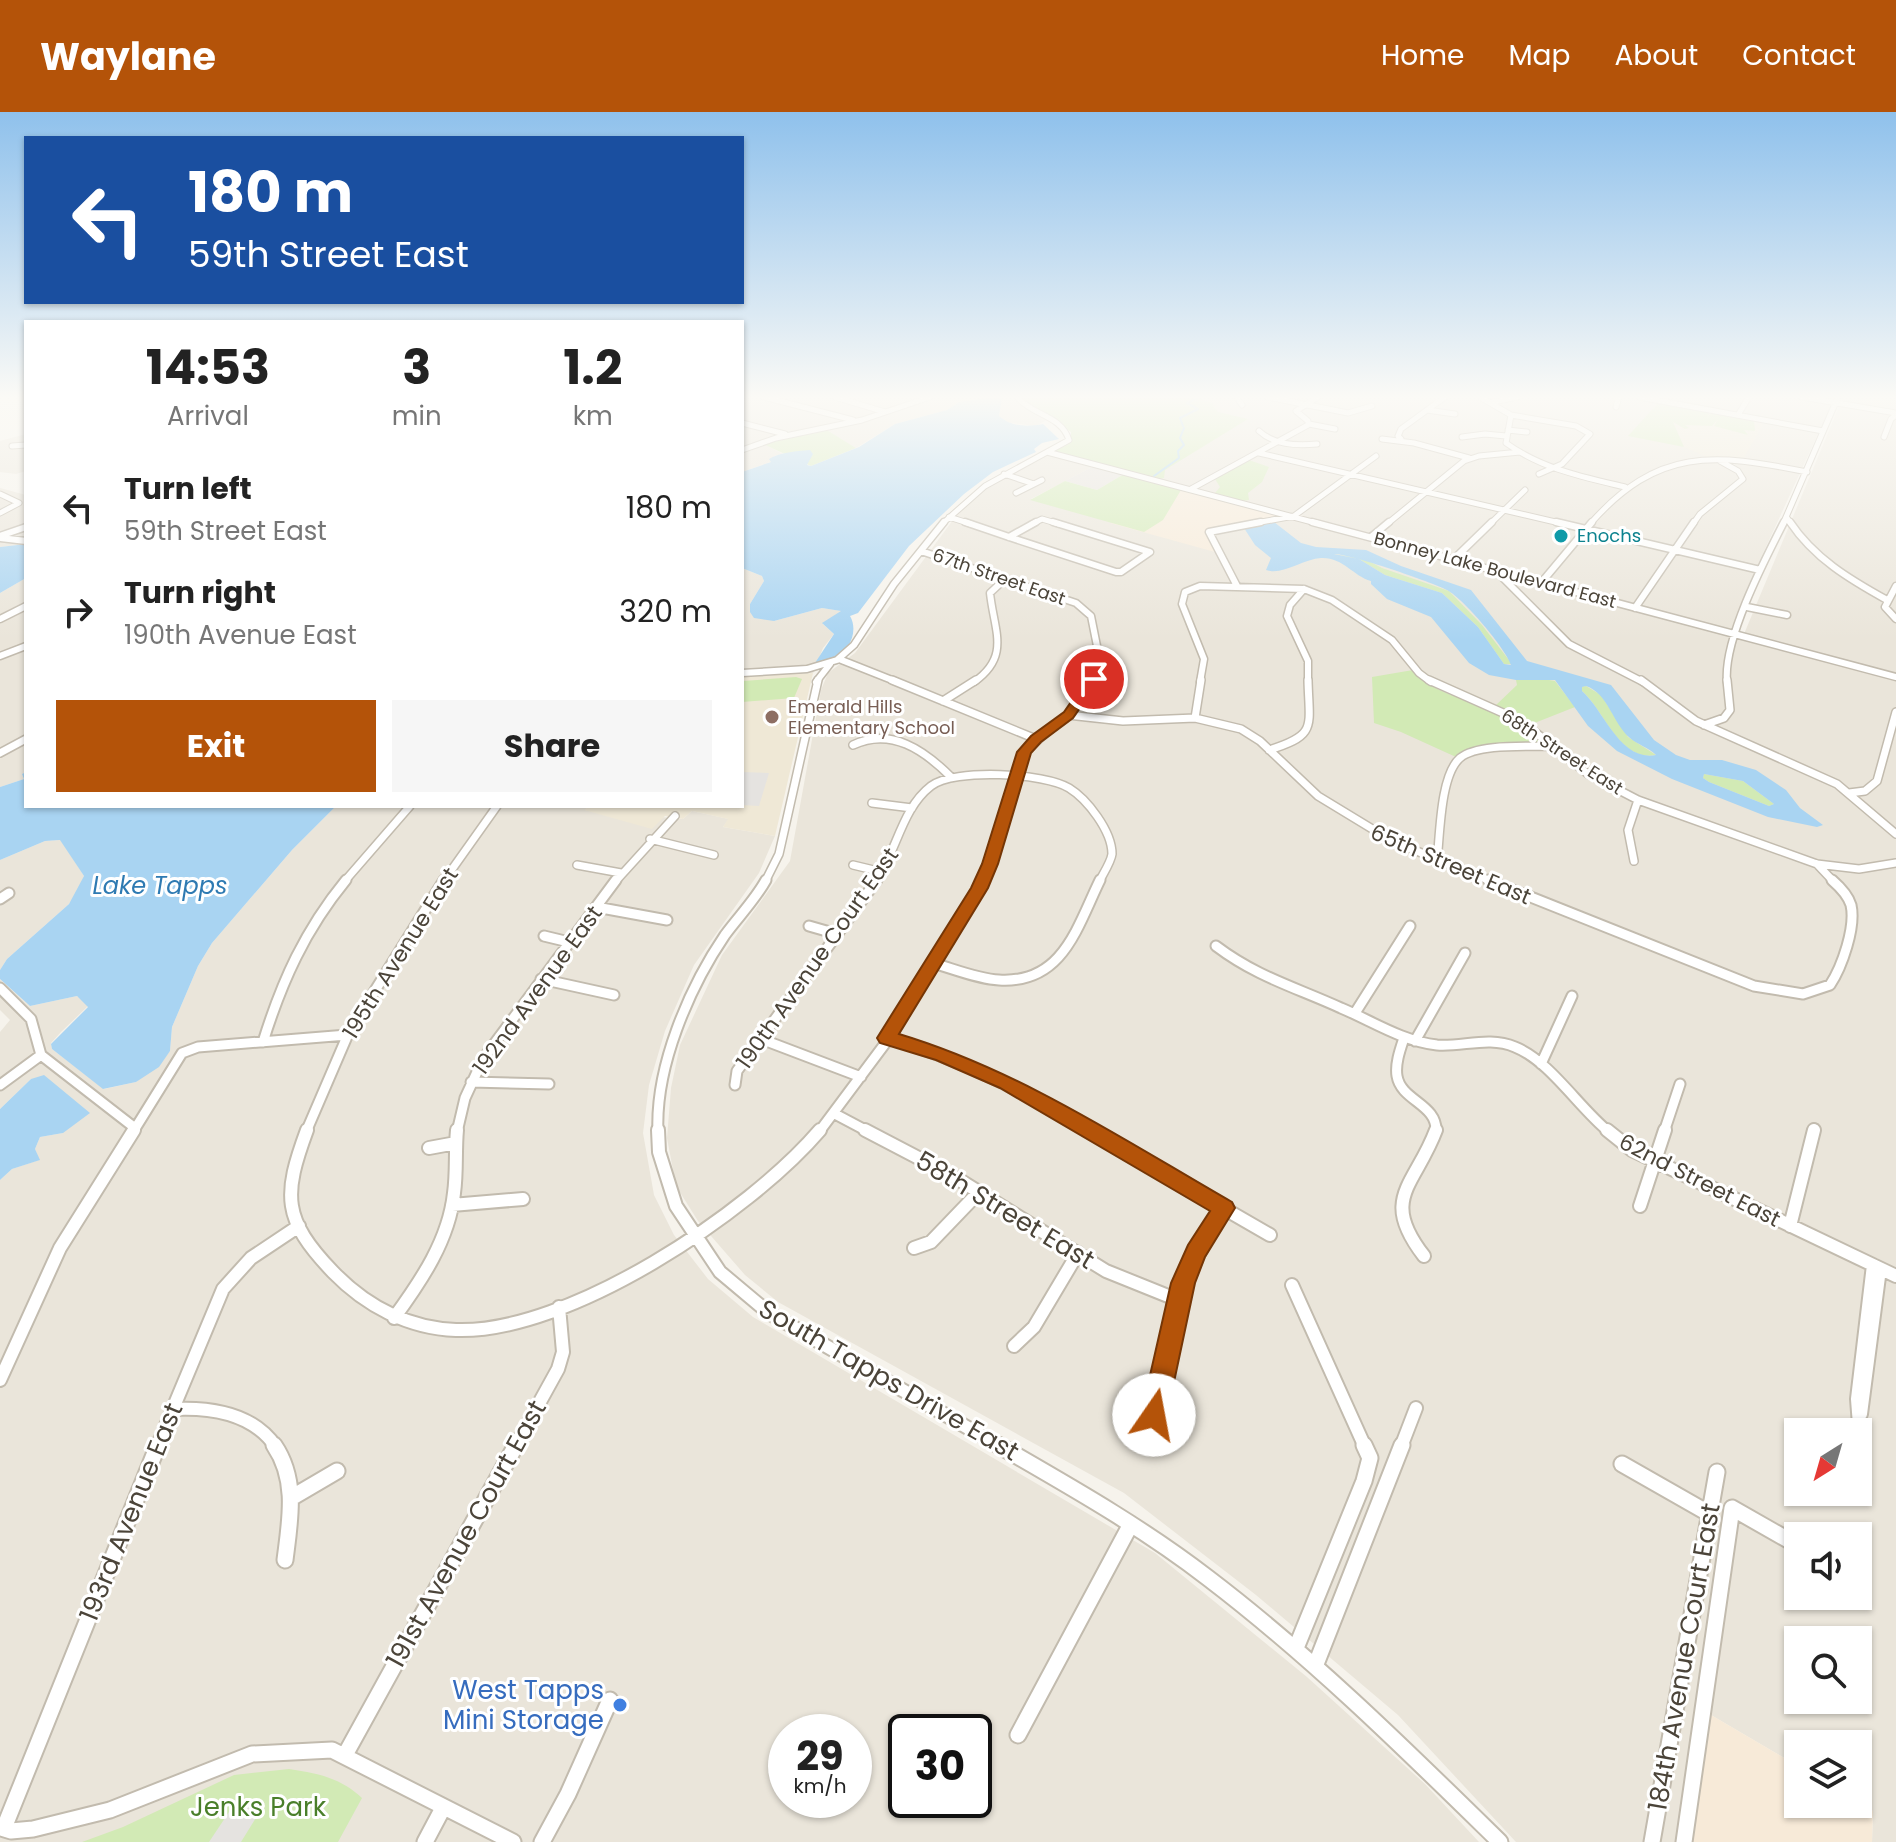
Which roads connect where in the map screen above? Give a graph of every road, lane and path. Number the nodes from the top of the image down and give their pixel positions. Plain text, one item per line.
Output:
1 (997, 478) edge
2 (1015, 478) edge
3 (1147, 478) edge
4 (1209, 478) edge
5 (1346, 478) edge
6 (1362, 478) edge
7 (1444, 478) edge
8 (1590, 478) edge
9 (1644, 478) edge
10 (1742, 478) edge
11 (1805, 478) edge
12 (1042, 480) dead end
13 (1034, 484) junction
14 (1625, 487) junction
15 (1191, 489) junction
16 (1525, 490) dead end
17 (1426, 492) junction
18 (1016, 493) dead end
19 (0, 494) edge
20 (24, 502) edge
21 (19, 503) junction
22 (1504, 510) junction
23 (0, 513) edge
24 (1294, 516) junction
25 (949, 517) junction
26 (1787, 518) junction
27 (24, 528) edge
28 (1588, 530) junction
29 (0, 537) edge
30 (1371, 537) junction
31 (1007, 538) junction
32 (24, 541) edge
33 (1675, 550) junction
34 (921, 551) junction
35 (1455, 558) junction
36 (1496, 570) junction
37 (1760, 570) junction
38 (1006, 578) junction
39 (1541, 583) junction
40 (1237, 586) junction
41 (1896, 586) edge
42 (1304, 589) junction
43 (1887, 600) junction
44 (24, 607) edge
45 (1747, 607) junction
46 (1635, 608) junction
47 (1787, 615) dead end
48 (0, 619) edge
49 (1896, 619) edge
50 (1737, 635) junction
51 (24, 647) edge
52 (0, 656) edge
53 (835, 662) junction
54 (744, 673) edge
55 (1896, 677) edge
56 (943, 701) junction
57 (1896, 712) edge
58 (1068, 715) junction
59 (1195, 718) junction
60 (1704, 725) junction
61 (1036, 739) junction
62 (24, 740) edge
63 (853, 745) dead end
64 (1553, 746) junction
65 (1269, 750) junction
66 (0, 753) edge
67 (951, 777) junction
68 (1016, 777) junction
69 (1849, 793) junction
70 (1638, 800) junction
71 (872, 803) dead end
72 (408, 808) edge
73 (496, 808) edge
74 (912, 808) junction
75 (675, 816) dead end
76 (1896, 834) edge
77 (650, 839) junction
78 (714, 855) dead end
79 (1437, 861) junction
80 (1634, 861) dead end
81 (1896, 863) edge
82 (1817, 864) junction
83 (577, 865) dead end
84 (853, 865) dead end
85 (882, 872) junction
86 (621, 873) junction
87 (596, 907) junction
88 (667, 920) dead end
89 (809, 926) dead end
90 (1410, 926) dead end
91 (837, 934) junction
92 (544, 936) dead end
93 (569, 942) junction
94 (1216, 946) dead end
95 (1465, 953) dead end
96 (933, 963) junction
97 (541, 979) junction
98 (0, 988) edge
99 (614, 995) dead end
100 (1572, 996) dead end
101 (1355, 1013) junction
102 (347, 1035) junction
103 (887, 1038) junction
104 (761, 1039) junction
105 (1409, 1040) junction
106 (263, 1042) junction
107 (41, 1055) junction
108 (1541, 1064) junction
109 (861, 1077) junction
110 (471, 1082) junction
111 (549, 1084) dead end
112 (1680, 1084) dead end
113 (0, 1085) edge
114 (735, 1085) dead end
115 (835, 1114) junction
116 (135, 1128) junction
117 (1814, 1129) dead end
118 (456, 1143) junction
119 (429, 1148) dead end
120 (1654, 1162) junction
121 (979, 1192) junction
122 (523, 1199) dead end
123 (452, 1205) junction
124 (1640, 1206) dead end
125 (1224, 1208) junction
126 (299, 1226) junction
127 (1790, 1226) junction
128 (1270, 1235) dead end
129 (694, 1238) junction
130 (914, 1248) dead end
131 (1078, 1253) junction
132 (1424, 1256) dead end
133 (1876, 1267) junction
134 (1896, 1276) edge
135 (1292, 1285) dead end
136 (1178, 1300) junction
137 (559, 1307) junction
138 (394, 1318) junction
139 (1014, 1346) dead end
140 (0, 1380) edge
141 (1416, 1408) dead end
142 (173, 1409) junction
143 (1154, 1415) dead end
144 (1622, 1464) dead end
145 (337, 1471) dead end
146 (1717, 1472) dead end
147 (291, 1498) junction
148 (1708, 1513) junction
149 (1131, 1524) junction
150 (1784, 1538) edge
151 (285, 1560) dead end
152 (1296, 1648) junction
153 (1316, 1664) junction
154 (610, 1700) dead end
155 (1018, 1735) dead end
156 (345, 1755) junction
157 (443, 1808) junction
158 (2, 1828) edge
159 (425, 1842) edge
160 (513, 1842) edge
161 (542, 1842) edge
162 (1500, 1842) edge
163 (1652, 1842) edge
164 (1684, 1842) edge

1 - 25 street, South Tapps Drive East
2 - 13 street
3 - 15 street, Bonney Lake Boulevard East
4 - 15 street
5 - 24 street
6 - 17 street
7 - 17 street
8 - 14 street
9 - 14 street
10 - 33 street
11 - 26 street
12 - 13 street
13 - 18 street
14 - 28 street
15 - 24 street, Bonney Lake Boulevard East
16 - 22 street
17 - 22 street
17 - 30 street
19 - 21 street
20 - 21 street
21 - 23 street
22 - 28 street
22 - 35 street
24 - 30 street, Bonney Lake Boulevard East
24 - 40 street
25 - 31 street
25 - 34 street, South Tapps Drive East
26 - 37 street
26 - 43 street
27 - 29 street
28 - 33 street
28 - 39 street
29 - 32 street
30 - 35 street, Bonney Lake Boulevard East
31 - 31 street
33 - 37 street
33 - 46 street
34 - 38 street, 67th Street East
34 - 53 street, South Tapps Drive East
35 - 36 street, Bonney Lake Boulevard East
36 - 39 street, Bonney Lake Boulevard East
36 - 60 street
37 - 45 street
38 - 56 street
38 - 58 street, 67th Street East
39 - 46 street, Bonney Lake Boulevard East
40 - 42 street, 68th Street East
40 - 59 street
41 - 43 street
42 - 64 street, 68th Street East
42 - 65 street
43 - 49 street
44 - 48 street
45 - 47 street
45 - 50 street
46 - 50 street, Bonney Lake Boulevard East
50 - 55 street, Bonney Lake Boulevard East
50 - 60 street
51 - 52 street
53 - 54 street
53 - 56 street
53 - 129 street, South Tapps Drive East
56 - 61 street
57 - 69 street
58 - 59 street, 65th Street East
58 - 61 street
59 - 65 street, 65th Street East
60 - 69 street
61 - 68 street
62 - 66 street
63 - 67 street
64 - 70 street, 68th Street East
64 - 79 street
65 - 79 street, 65th Street East
67 - 68 street, 190th Avenue Court East
67 - 74 street, 190th Avenue Court East
68 - 96 street
68 - 96 street, 190th Avenue Court East
69 - 76 street
70 - 80 street
70 - 82 street, 68th Street East
71 - 74 street
72 - 106 street
73 - 102 street, 195th Avenue East
74 - 85 street, 190th Avenue Court East
75 - 77 street, 192nd Avenue East
77 - 78 street
77 - 86 street, 192nd Avenue East
79 - 82 street, 65th Street East
81 - 82 street
83 - 86 street
84 - 85 street
85 - 91 street, 190th Avenue Court East
86 - 87 street, 192nd Avenue East
87 - 88 street
87 - 93 street, 192nd Avenue East
89 - 91 street
90 - 101 street
91 - 104 street, 190th Avenue Court East
92 - 93 street
93 - 97 street, 192nd Avenue East
94 - 101 street, 62nd Street East
95 - 105 street
96 - 103 street
97 - 99 street
97 - 110 street, 192nd Avenue East
98 - 107 street
100 - 108 street
101 - 105 street, 62nd Street East
102 - 106 street
102 - 126 street, 195th Avenue East
103 - 109 street
103 - 125 street
104 - 109 street
104 - 114 street, 190th Avenue Court East
105 - 108 street, 62nd Street East
105 - 132 street
106 - 116 street
107 - 113 street
107 - 116 street
108 - 120 street, 62nd Street East
109 - 115 street
110 - 111 street
110 - 118 street, 192nd Avenue East
112 - 120 street
115 - 121 street, 58th Street East
115 - 129 street
116 - 140 street
117 - 127 street
118 - 119 street
118 - 123 street, 192nd Avenue East
120 - 124 street
120 - 127 street, 62nd Street East
121 - 130 street
121 - 131 street, 58th Street East
122 - 123 street
123 - 138 street, 192nd Avenue East
125 - 128 street
125 - 136 street
126 - 138 street
126 - 142 street, 193rd Avenue East
127 - 133 street, 62nd Street East
129 - 137 street
129 - 149 street, South Tapps Drive East
131 - 136 street, 58th Street East
131 - 139 street
133 - 133 street
133 - 134 street, 62nd Street East
135 - 152 street
136 - 143 street
137 - 138 street
137 - 156 street, 191st Avenue Court East
141 - 153 street
142 - 147 street
142 - 158 street, 193rd Avenue East
144 - 148 street
145 - 147 street
146 - 148 street, 184th Avenue Court East
147 - 151 street
148 - 163 street, 184th Avenue Court East
149 - 152 street, South Tapps Drive East
149 - 155 street
150 - 164 street
152 - 153 street, South Tapps Drive East
153 - 162 street, South Tapps Drive East
154 - 161 street
156 - 157 street
156 - 158 street
157 - 159 street
157 - 160 street

